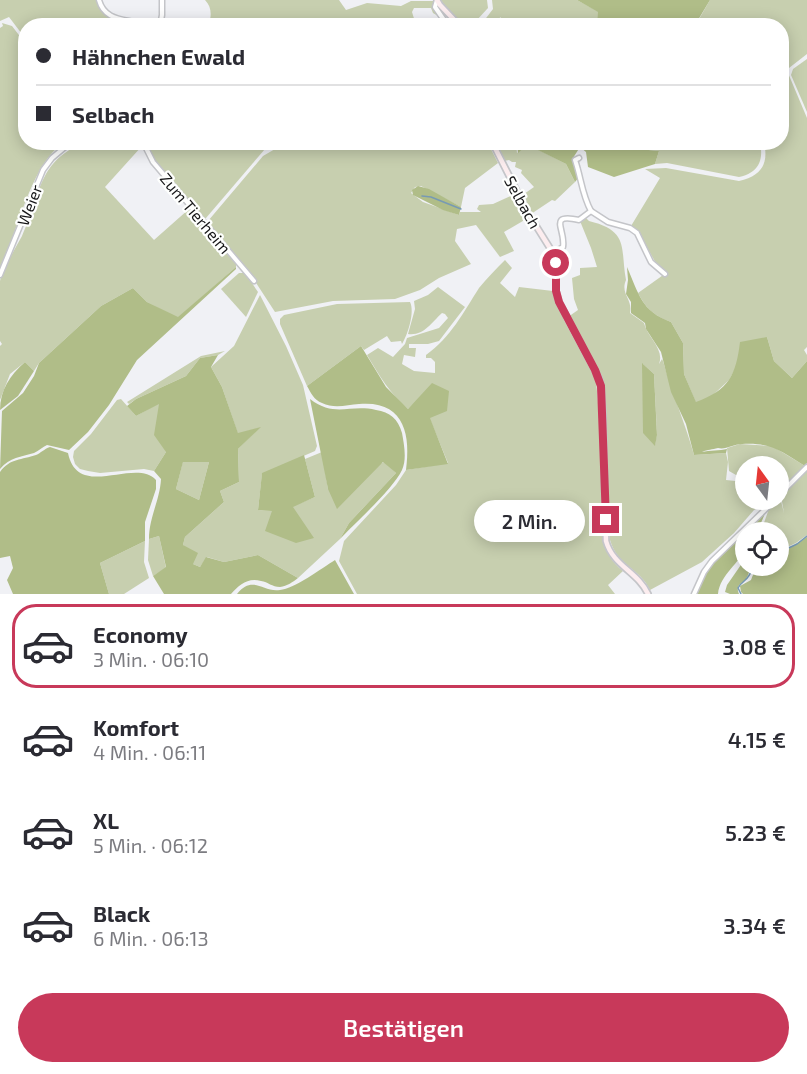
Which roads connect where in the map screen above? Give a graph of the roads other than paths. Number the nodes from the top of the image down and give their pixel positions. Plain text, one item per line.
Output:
1 (99, 0) edge
2 (162, 0) edge
3 (437, 0) edge
4 (118, 18) edge
5 (161, 18) edge
6 (443, 18) edge
7 (452, 18) edge
8 (62, 150) edge
9 (146, 150) edge
10 (496, 150) edge
11 (579, 158) dead end
12 (591, 211) junction
13 (553, 253) junction
14 (665, 274) dead end
15 (0, 275) edge
16 (254, 281) dead end
17 (807, 467) edge
18 (789, 485) edge
19 (765, 510) edge
20 (648, 594) edge
21 (694, 594) edge

1 - 4 street
2 - 5 street
3 - 6 street
3 - 7 street
8 - 15 street, Weier
9 - 16 street, Zum Tierheim
10 - 13 street, Selbach
11 - 12 street
12 - 13 street
12 - 14 street
13 - 20 street, Selbach
17 - 18 street
19 - 21 street

